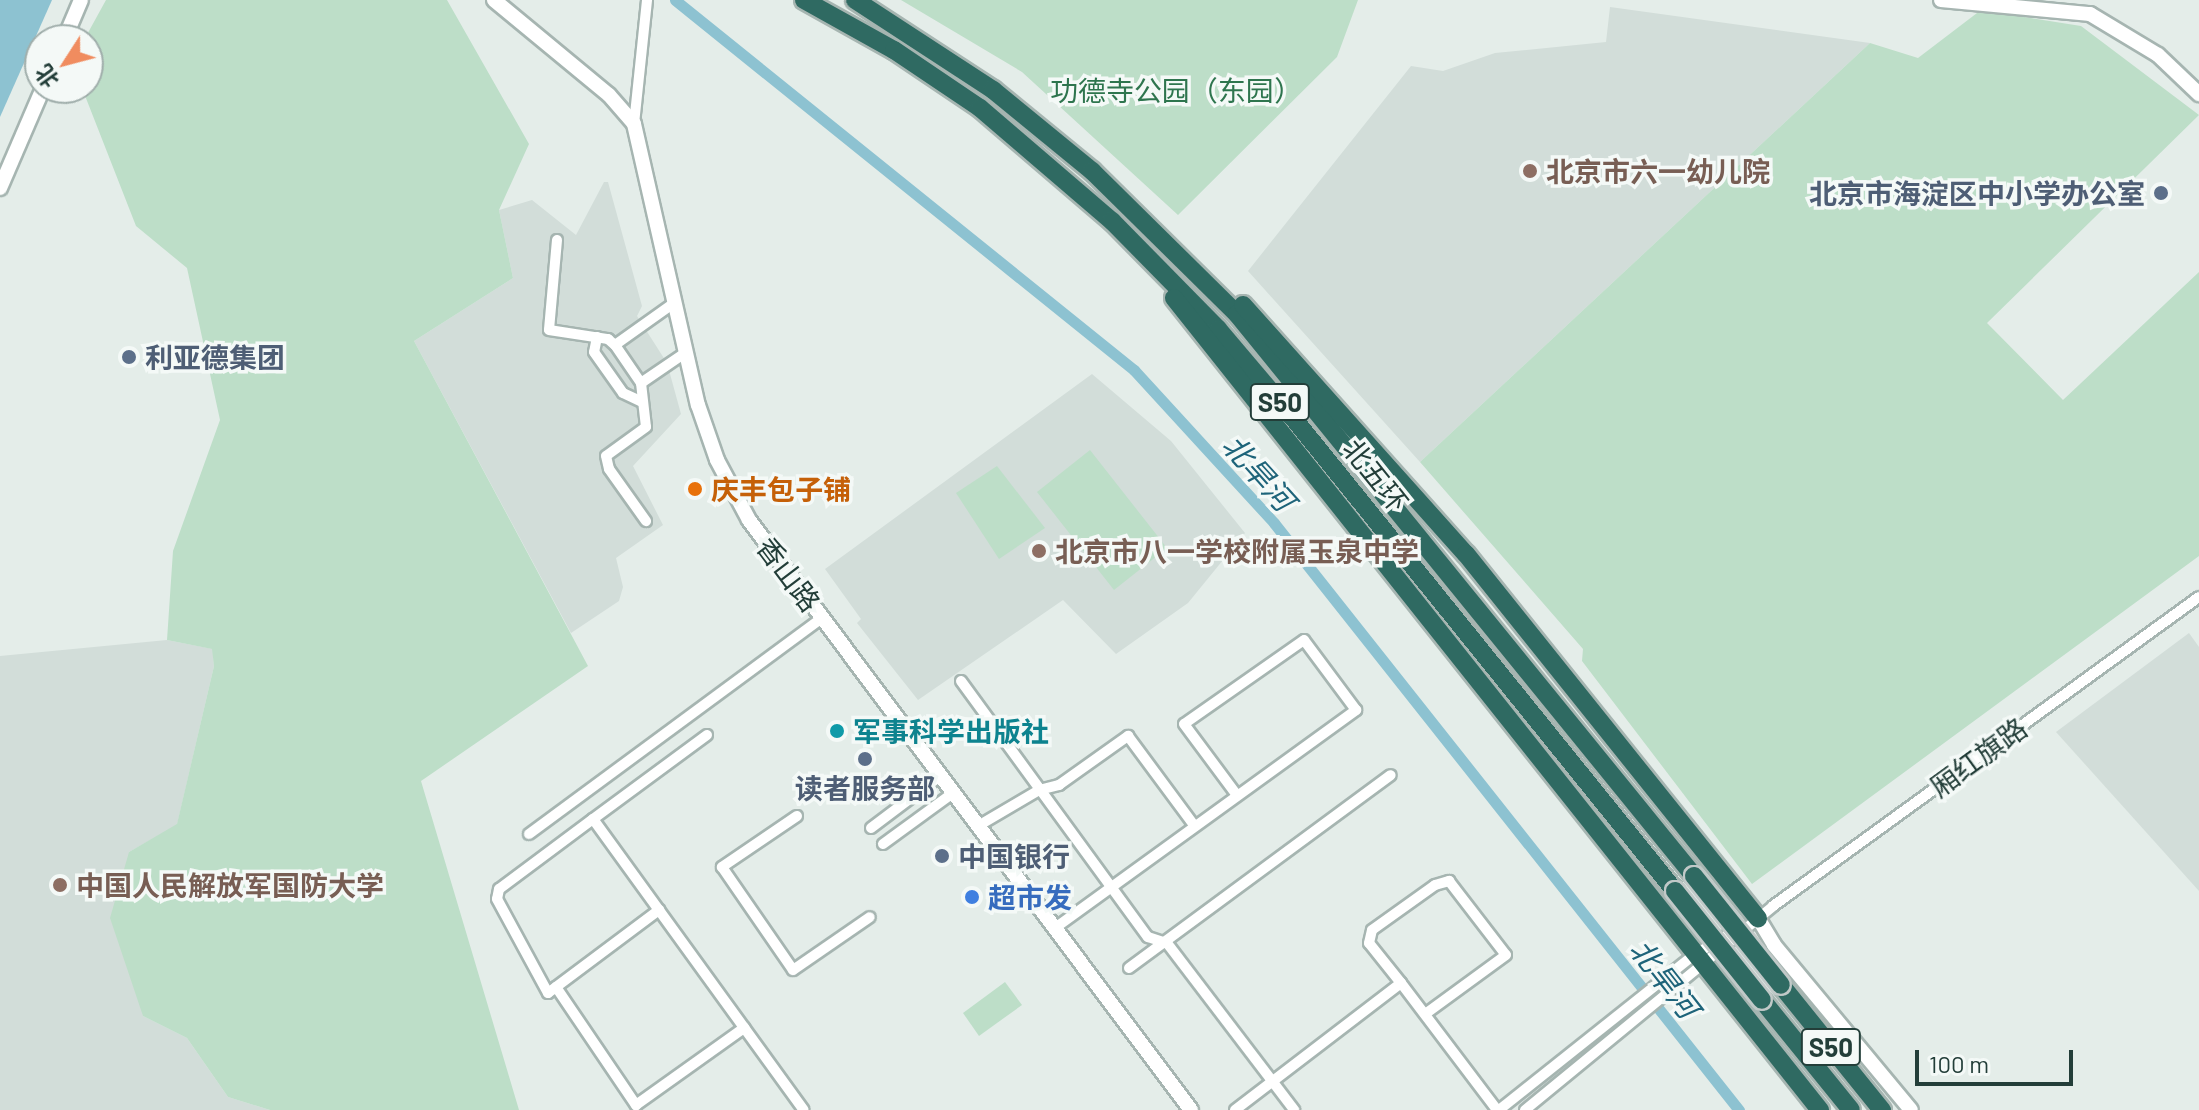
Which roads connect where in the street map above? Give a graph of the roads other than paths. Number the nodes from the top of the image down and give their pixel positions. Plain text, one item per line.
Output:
1 (81, 0) edge
2 (494, 0) edge
3 (804, 0) edge
4 (855, 0) edge
5 (1941, 0) edge
6 (647, 2) edge
7 (2038, 4) edge
8 (71, 24) edge
9 (2199, 94) edge
10 (36, 104) edge
11 (634, 124) junction
12 (0, 188) edge
13 (1143, 218) junction
14 (1112, 221) junction
15 (557, 240) dead end
16 (674, 303) junction
17 (597, 337) junction
18 (615, 345) junction
19 (685, 353) junction
20 (641, 383) junction
21 (642, 402) junction
22 (646, 521) dead end
23 (2199, 597) edge
24 (822, 618) junction
25 (961, 681) dead end
26 (707, 735) dead end
27 (1391, 775) dead end
28 (940, 776) junction
29 (1039, 790) junction
30 (953, 793) junction
31 (1236, 794) junction
32 (797, 816) dead end
33 (593, 819) junction
34 (1193, 824) junction
35 (978, 826) junction
36 (871, 828) dead end
37 (529, 834) dead end
38 (883, 844) dead end
39 (1110, 887) junction
40 (659, 910) junction
41 (870, 917) dead end
42 (1758, 918) junction
43 (1055, 928) junction
44 (1167, 943) junction
45 (1699, 961) junction
46 (1129, 968) dead end
47 (1401, 983) junction
48 (556, 987) junction
49 (1425, 1014) junction
50 (744, 1028) junction
51 (1273, 1081) junction
52 (804, 1110) edge
53 (1191, 1110) edge
54 (1235, 1110) edge
55 (1294, 1110) edge
56 (1498, 1110) edge
57 (1525, 1110) edge
58 (1820, 1110) edge
59 (1851, 1110) edge
60 (1882, 1110) edge
61 (1911, 1110) edge

1 - 8 street
2 - 11 street, 香山路
3 - 14 highway, 北五环 / S50
4 - 13 highway, 北五环 / S50
5 - 7 street
6 - 11 street
7 - 9 street
10 - 12 street
11 - 16 street, 香山路
13 - 42 highway
13 - 60 highway, 北五环 / S50, bridge
14 - 45 highway
14 - 59 highway, 北五环 / S50, bridge
15 - 17 street
16 - 18 street
16 - 19 street, 香山路
17 - 18 street
17 - 21 street
18 - 20 street
19 - 20 street
19 - 24 street, 香山路
20 - 21 street
21 - 22 street
23 - 42 street, 厢红旗路
24 - 28 street, 香山路
24 - 37 street
25 - 29 street
26 - 33 street
27 - 44 street
28 - 30 street, 香山路
28 - 36 street
29 - 34 street
29 - 35 street
29 - 39 street
30 - 35 street, 香山路
30 - 38 street
31 - 31 street
31 - 34 street
32 - 41 street
33 - 40 street
33 - 48 street
34 - 39 street
35 - 43 street, 香山路
39 - 43 street
39 - 44 street
40 - 48 street
40 - 50 street
42 - 45 street, 厢红旗路
42 - 45 street, 厢红旗路
42 - 61 street
43 - 53 street, 香山路
44 - 46 street
44 - 51 street
45 - 56 street, 厢红旗路
45 - 57 street, 厢红旗路
45 - 58 highway
47 - 49 street
47 - 49 street
47 - 51 street
48 - 50 street
49 - 56 street
50 - 52 street
51 - 54 street
51 - 55 street

